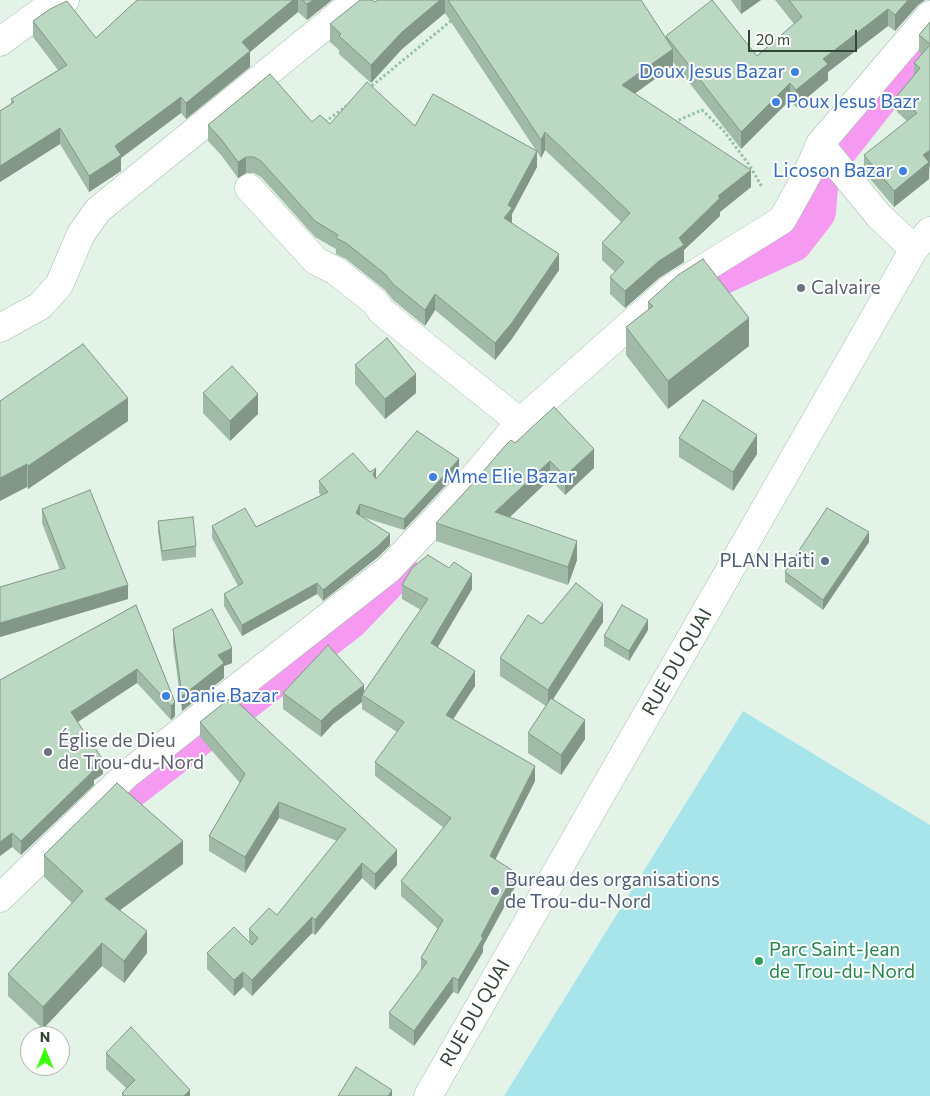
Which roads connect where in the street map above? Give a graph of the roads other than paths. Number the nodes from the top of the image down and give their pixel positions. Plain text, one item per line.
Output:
1 (64, 0) edge
2 (357, 0) edge
3 (930, 15) edge
4 (0, 42) edge
5 (820, 144) junction
6 (249, 188) dead end
7 (922, 240) edge
8 (0, 328) edge
9 (520, 422) junction
10 (0, 898) edge
11 (428, 1096) edge

1 - 4 street
2 - 8 street
3 - 5 street
5 - 7 street
5 - 9 street
6 - 9 street
7 - 11 street, RUE DU QUAI
9 - 10 street

